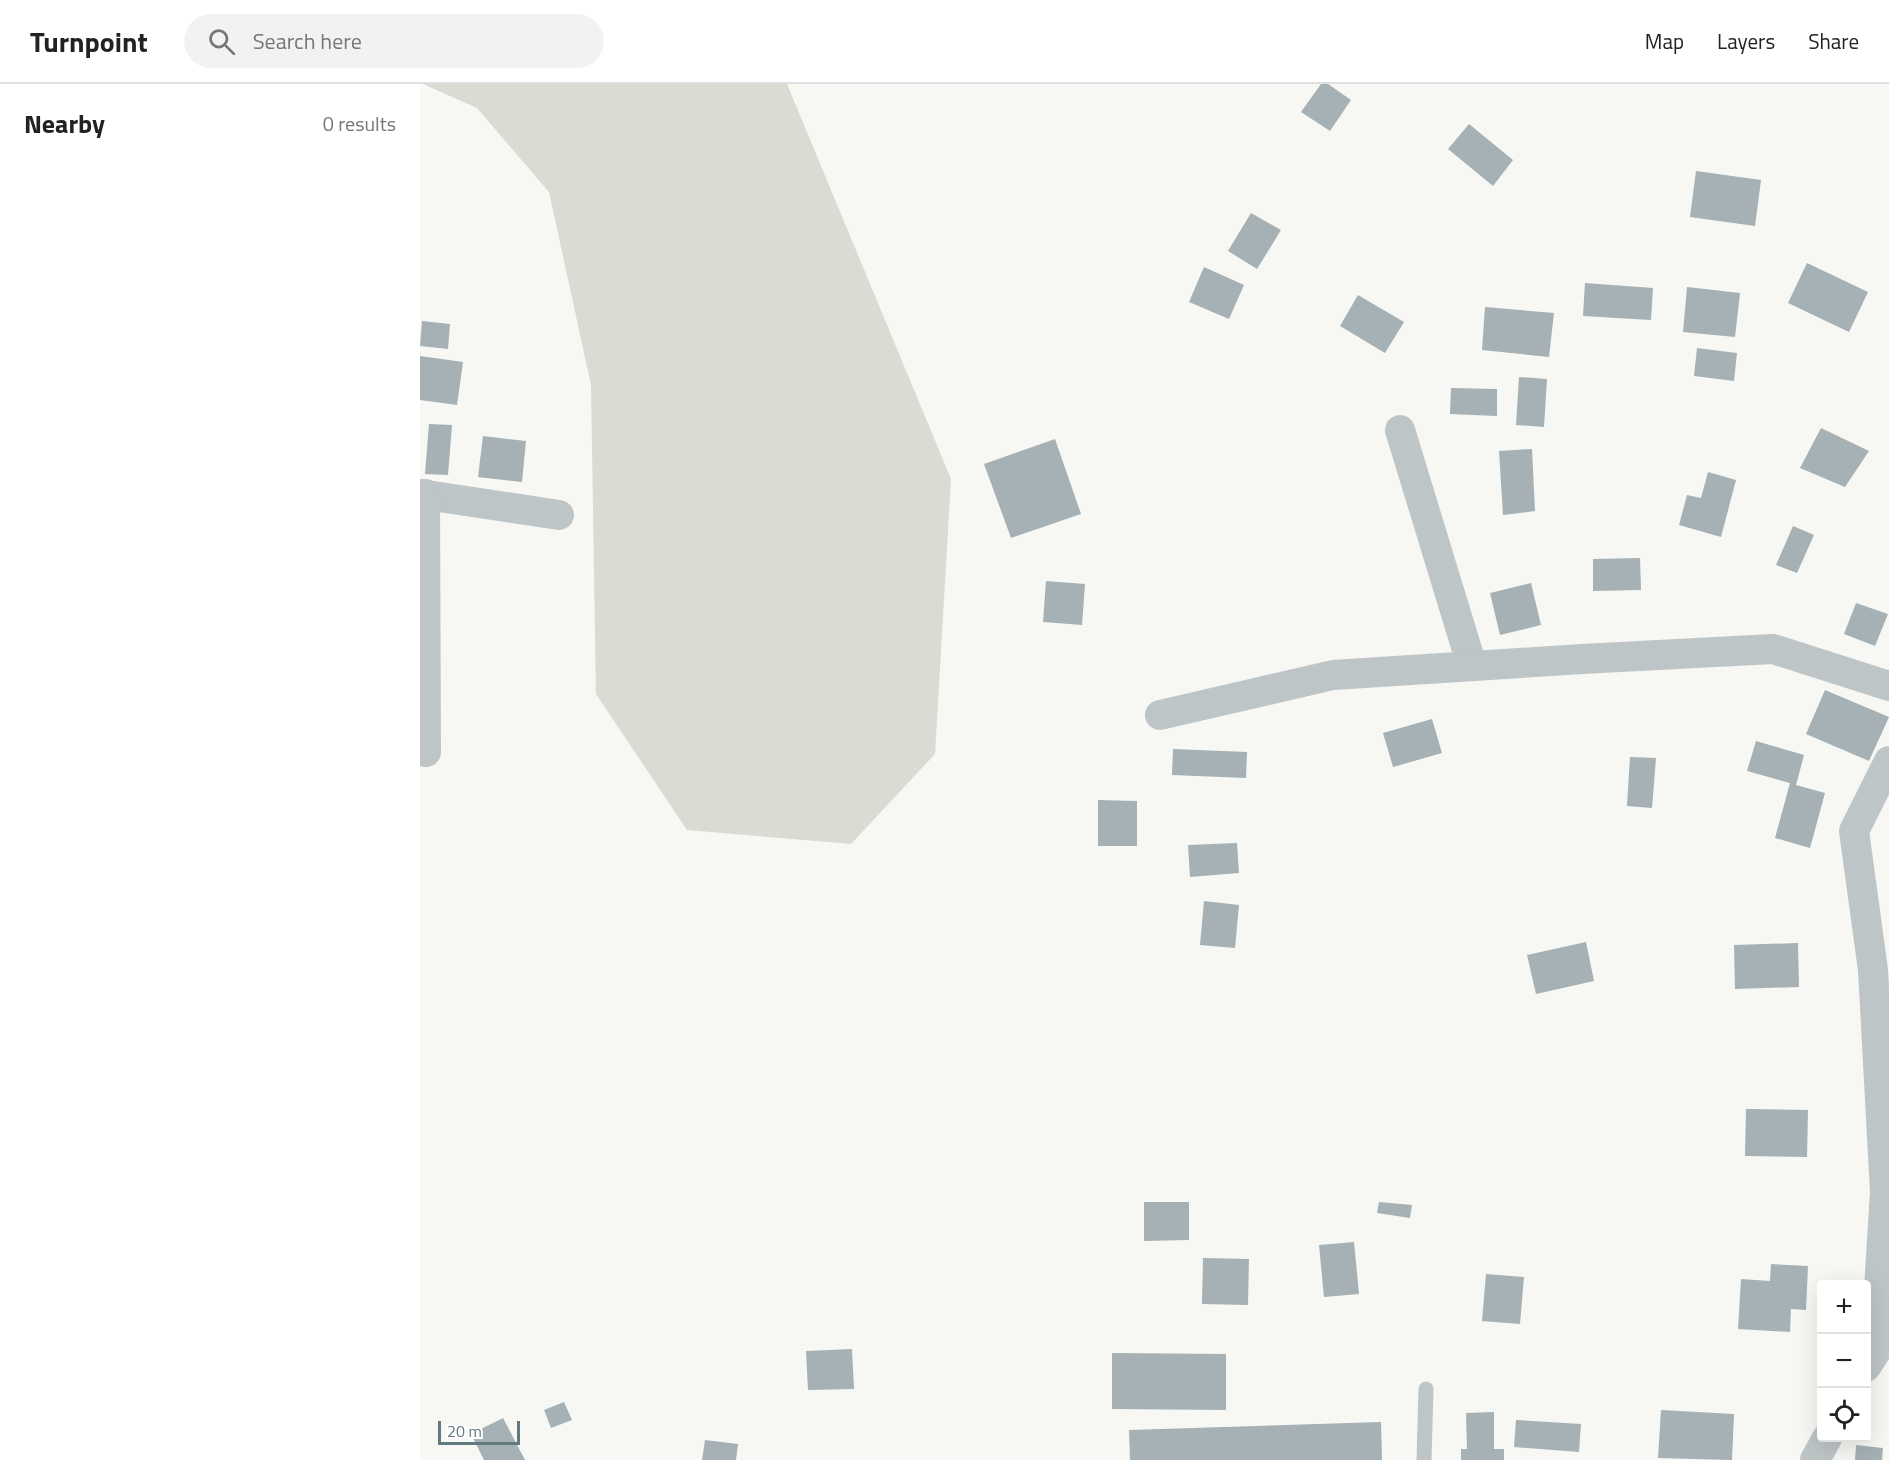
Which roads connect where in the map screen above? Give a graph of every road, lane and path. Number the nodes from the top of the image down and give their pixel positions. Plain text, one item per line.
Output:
1 (1400, 430) dead end
2 (423, 494) edge
3 (559, 515) dead end
4 (1472, 666) junction
5 (1889, 686) edge
6 (1160, 715) dead end
7 (426, 752) dead end
8 (1889, 760) edge
9 (1871, 1359) edge
10 (1426, 1389) dead end
11 (1824, 1442) edge
12 (1424, 1460) edge
13 (1815, 1460) edge

1 - 4 street
2 - 3 street
2 - 7 street
4 - 5 street
4 - 6 street
8 - 9 street
10 - 12 lane
11 - 13 street

